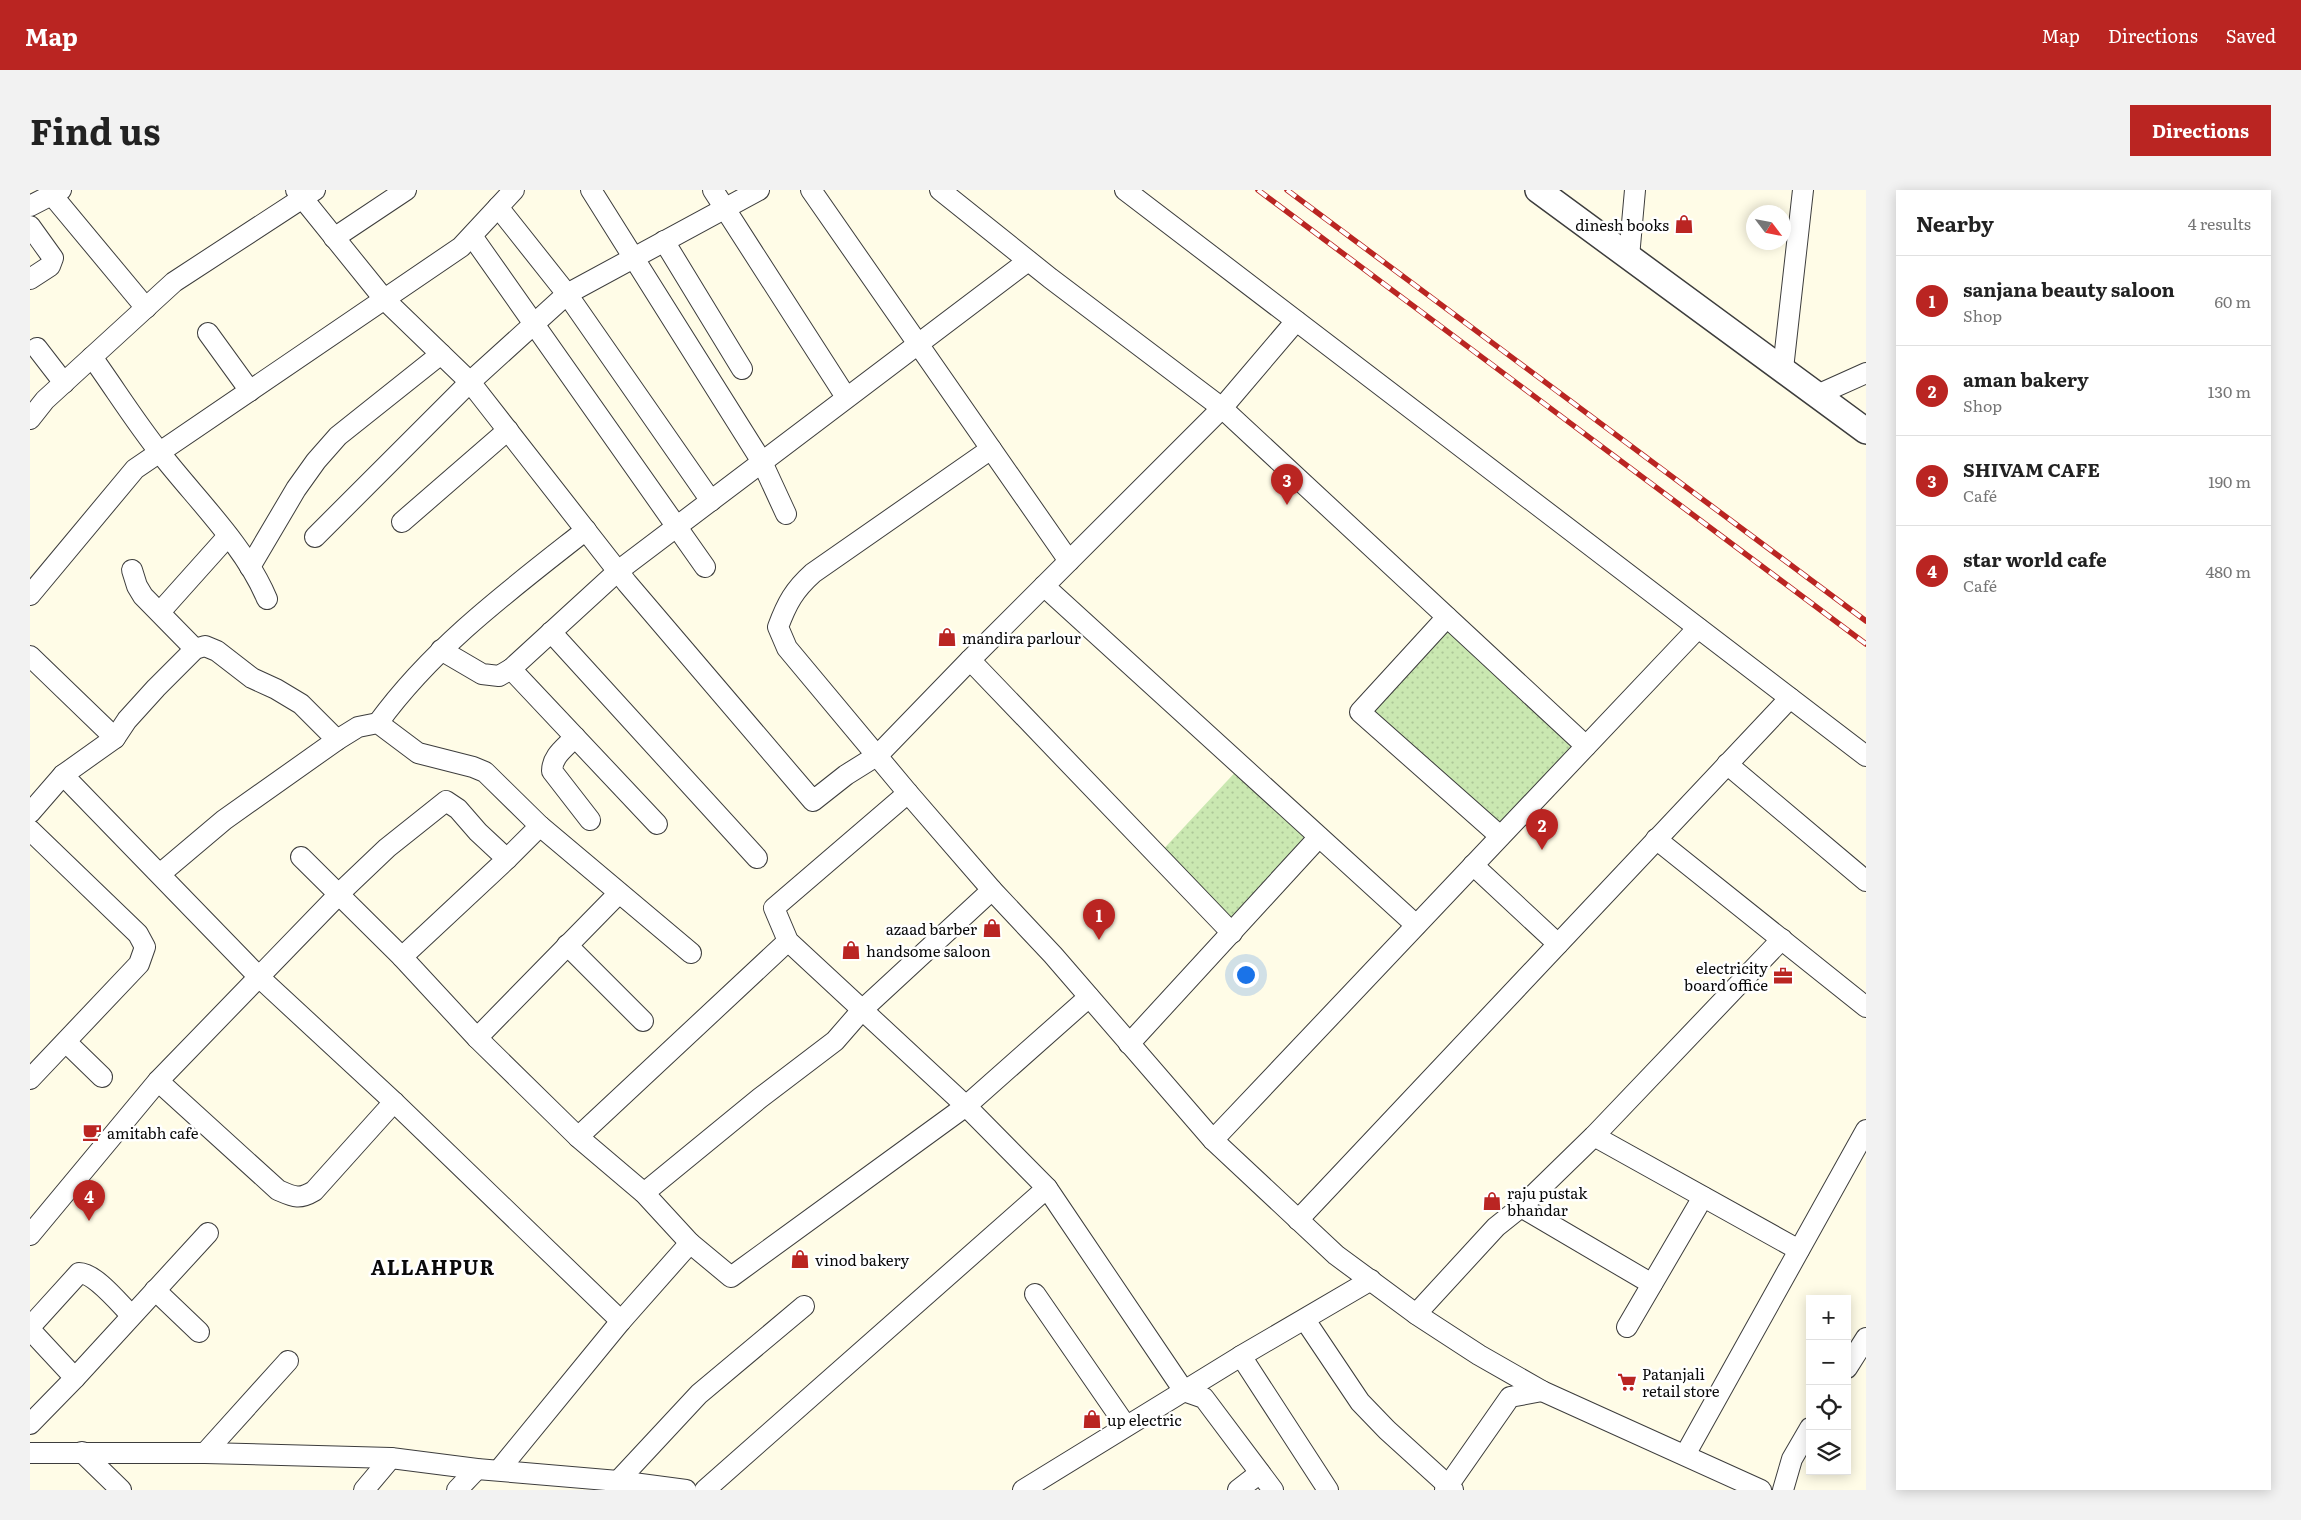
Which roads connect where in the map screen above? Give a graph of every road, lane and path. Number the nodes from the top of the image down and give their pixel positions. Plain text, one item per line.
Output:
1 (406, 190) edge
2 (514, 190) edge
3 (592, 190) edge
4 (713, 190) edge
5 (759, 190) edge
6 (812, 190) edge
7 (940, 190) edge
8 (1126, 190) edge
9 (1538, 190) edge
10 (1636, 190) edge
11 (1804, 190) edge
12 (57, 192) edge
13 (304, 192) edge
14 (30, 206) edge
15 (498, 207) junction
16 (725, 208) junction
17 (30, 226) edge
18 (472, 236) junction
19 (334, 238) junction
20 (664, 241) junction
21 (1629, 257) junction
22 (634, 258) junction
23 (1028, 261) junction
24 (30, 279) edge
25 (567, 294) junction
26 (384, 300) junction
27 (146, 308) junction
28 (1296, 321) junction
29 (534, 324) junction
30 (208, 333) dead end
31 (918, 343) junction
32 (37, 348) dead end
33 (441, 354) junction
34 (92, 357) junction
35 (742, 369) dead end
36 (1783, 370) junction
37 (1866, 373) edge
38 (470, 382) junction
39 (64, 383) junction
40 (250, 391) junction
41 (1817, 394) junction
42 (846, 398) junction
43 (1222, 408) junction
44 (32, 412) edge
45 (508, 430) junction
46 (1866, 431) edge
47 (991, 449) junction
48 (159, 452) junction
49 (762, 462) junction
50 (710, 500) junction
51 (786, 514) dead end
52 (402, 522) dead end
53 (678, 526) junction
54 (586, 530) junction
55 (228, 536) junction
56 (315, 536) dead end
57 (1069, 561) junction
58 (250, 567) junction
59 (705, 567) dead end
60 (132, 570) dead end
61 (618, 571) junction
62 (1044, 586) junction
63 (30, 595) edge
64 (267, 599) dead end
65 (160, 612) junction
66 (1447, 617) junction
67 (1698, 628) junction
68 (551, 632) junction
69 (195, 649) junction
70 (441, 650) junction
71 (30, 656) edge
72 (970, 660) junction
73 (511, 669) junction
74 (1790, 698) junction
75 (378, 723) junction
76 (115, 738) junction
77 (575, 738) junction
78 (337, 740) junction
79 (1586, 746) junction
80 (878, 755) junction
81 (1866, 756) edge
82 (1727, 764) junction
83 (64, 775) junction
84 (908, 793) junction
85 (33, 804) edge
86 (590, 820) dead end
87 (657, 824) dead end
88 (540, 826) junction
89 (30, 830) edge
90 (1500, 836) junction
91 (1319, 837) junction
92 (1656, 840) junction
93 (301, 857) dead end
94 (757, 858) dead end
95 (507, 859) junction
96 (1473, 865) junction
97 (160, 874) junction
98 (1866, 881) edge
99 (992, 890) junction
100 (619, 893) junction
101 (339, 894) junction
102 (1416, 925) junction
103 (1232, 933) junction
104 (1782, 939) junction
105 (788, 941) junction
106 (1558, 944) junction
107 (567, 945) junction
108 (691, 953) dead end
109 (402, 957) junction
110 (260, 977) junction
111 (1090, 997) junction
112 (1866, 1006) edge
113 (862, 1010) junction
114 (643, 1021) dead end
115 (477, 1038) junction
116 (66, 1042) junction
117 (1129, 1044) junction
118 (102, 1077) dead end
119 (30, 1079) edge
120 (158, 1081) junction
121 (394, 1102) junction
122 (966, 1106) junction
123 (1866, 1130) edge
124 (1594, 1136) junction
125 (578, 1137) junction
126 (1213, 1140) junction
127 (1047, 1188) junction
128 (644, 1193) junction
129 (1703, 1197) junction
130 (1521, 1206) junction
131 (1298, 1220) junction
132 (208, 1233) dead end
133 (30, 1234) edge
134 (690, 1243) junction
135 (1799, 1250) junction
136 (1370, 1280) junction
137 (1652, 1284) junction
138 (155, 1290) junction
139 (1035, 1294) dead end
140 (804, 1306) dead end
141 (1416, 1314) junction
142 (131, 1315) junction
143 (1305, 1320) junction
144 (621, 1321) junction
145 (1627, 1326) dead end
146 (30, 1327) edge
147 (199, 1332) dead end
148 (30, 1333) edge
149 (1866, 1338) edge
150 (1241, 1356) junction
151 (288, 1361) dead end
152 (1851, 1362) edge
153 (76, 1378) junction
154 (1184, 1391) junction
155 (1542, 1391) junction
156 (30, 1424) edge
157 (1126, 1426) junction
158 (1809, 1430) edge
159 (82, 1452) junction
160 (30, 1453) edge
161 (205, 1453) junction
162 (1685, 1456) junction
163 (391, 1458) junction
164 (477, 1469) junction
165 (499, 1470) junction
166 (1260, 1472) junction
167 (617, 1485) edge
168 (1449, 1489) edge
169 (121, 1490) edge
170 (364, 1490) edge
171 (457, 1490) edge
172 (686, 1490) edge
173 (706, 1490) edge
174 (1023, 1490) edge
175 (1238, 1490) edge
176 (1273, 1490) edge
177 (1328, 1490) edge
178 (1761, 1490) edge
179 (1783, 1490) edge

1 - 19 street
2 - 15 street
3 - 22 street
4 - 16 street
5 - 16 street
6 - 31 street
7 - 23 street
8 - 28 street
9 - 21 street
10 - 21 street
11 - 36 street
12 - 14 street
12 - 27 street
13 - 19 street
13 - 27 street
15 - 18 street
15 - 25 street
16 - 20 street
16 - 42 street
17 - 24 street
18 - 26 street
18 - 29 street
19 - 26 street
20 - 22 street
20 - 35 street
21 - 36 street
22 - 25 street
22 - 49 street
23 - 31 street
23 - 43 street
25 - 29 street
25 - 50 street
26 - 33 street
26 - 40 street
27 - 34 street
28 - 43 street
28 - 67 street
29 - 38 street
29 - 53 street
30 - 40 street
31 - 42 street
31 - 47 street
32 - 39 street
33 - 38 street
33 - 58 street
34 - 39 street
34 - 48 street
36 - 41 street
37 - 41 street
38 - 45 street
38 - 56 street
39 - 44 street
40 - 48 street
41 - 46 street
42 - 49 street
43 - 57 street
43 - 66 street
45 - 52 street
45 - 54 street
47 - 57 street
47 - 80 street
48 - 55 street
48 - 63 street
49 - 50 street
49 - 51 street
50 - 53 street
53 - 59 street
53 - 61 street
54 - 61 street
54 - 70 street
55 - 58 street
55 - 65 street
57 - 62 street
58 - 64 street
60 - 65 street
61 - 68 street
61 - 80 street
62 - 72 street
62 - 91 street
65 - 69 street
66 - 79 street
66 - 90 street
67 - 74 street
67 - 79 street
68 - 73 street
68 - 94 street
69 - 76 street
69 - 78 street
70 - 73 street
70 - 75 street
71 - 76 street
72 - 80 street
72 - 103 street
73 - 77 street
74 - 81 street
74 - 82 street
75 - 78 street
75 - 88 street
76 - 83 street
77 - 86 street
77 - 87 street
78 - 97 street
79 - 90 street
80 - 84 street
82 - 92 street
82 - 98 street
83 - 85 street
83 - 97 street
84 - 99 street
84 - 105 street
88 - 95 street
88 - 100 street
89 - 116 street
90 - 96 street
91 - 102 street
91 - 103 street
92 - 104 street
92 - 106 street
93 - 101 street
95 - 101 street
95 - 109 street
96 - 102 street
96 - 106 street
97 - 110 street
99 - 111 street
99 - 113 street
100 - 107 street
100 - 108 street
101 - 109 street
101 - 110 street
102 - 126 street
103 - 117 street
104 - 112 street
104 - 124 street
105 - 113 street
105 - 125 street
106 - 131 street
107 - 114 street
107 - 115 street
109 - 115 street
110 - 120 street
110 - 121 street
111 - 117 street
111 - 122 street
113 - 122 street
113 - 128 street
115 - 125 street
116 - 118 street
116 - 119 street
117 - 126 street
120 - 121 street
120 - 133 street
121 - 144 street
122 - 127 street
122 - 134 street
123 - 135 street
124 - 129 street
124 - 130 street
125 - 128 street
126 - 131 street
127 - 154 street
127 - 173 street
128 - 134 street
129 - 135 street
129 - 137 street
130 - 137 street
130 - 141 street
131 - 136 street
132 - 138 street
134 - 144 street
135 - 162 street
136 - 141 street
136 - 143 street
137 - 145 street
138 - 142 street
138 - 147 street
139 - 157 street
140 - 167 street
141 - 155 street
142 - 146 street
142 - 153 street
143 - 150 street
143 - 168 street
144 - 165 street
148 - 153 street
149 - 152 street
150 - 154 street
150 - 177 street
151 - 161 street
153 - 156 street
154 - 157 street
154 - 166 street
155 - 162 street
155 - 168 street
157 - 174 street
158 - 179 street
159 - 160 street
159 - 161 street
159 - 169 street
161 - 163 street
162 - 178 street
163 - 164 street
163 - 170 street
164 - 165 street
164 - 171 street
165 - 167 street
166 - 175 street
166 - 176 street
167 - 172 street

